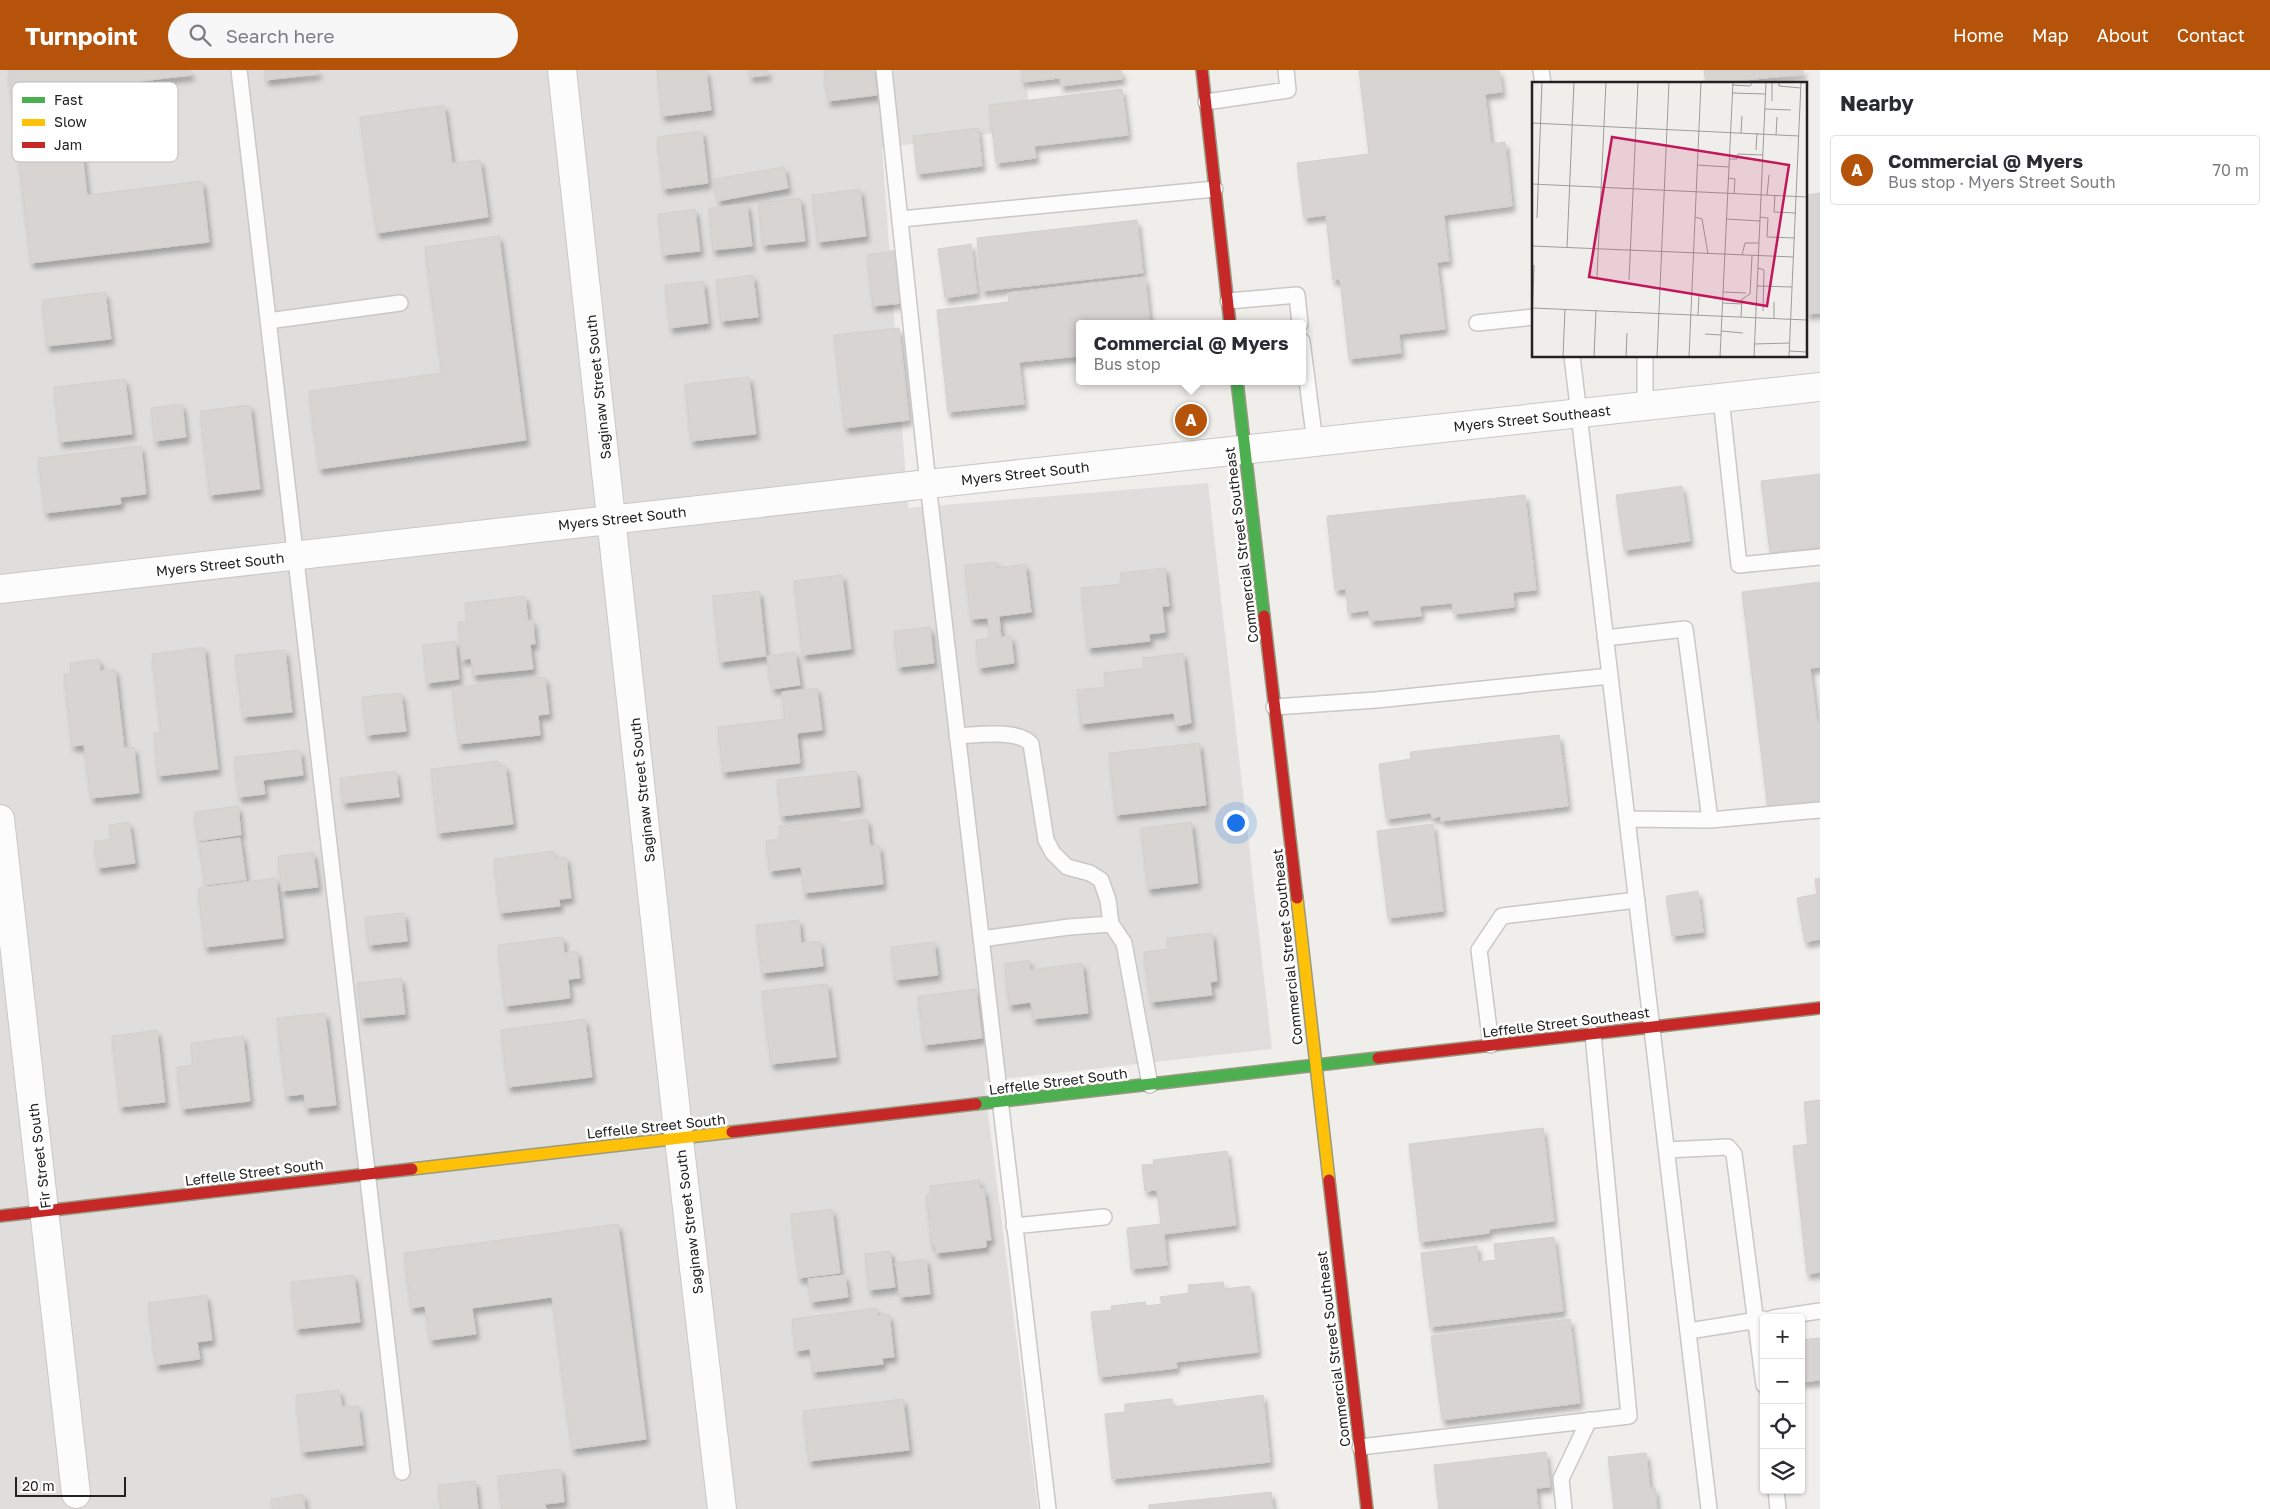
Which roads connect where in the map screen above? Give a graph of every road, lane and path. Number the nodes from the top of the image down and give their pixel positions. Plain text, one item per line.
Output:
1 (239, 70) edge
2 (562, 70) edge
3 (884, 70) edge
4 (1202, 70) edge
5 (1286, 70) edge
6 (1206, 102) junction
7 (1216, 189) junction
8 (901, 218) junction
9 (1228, 301) junction
10 (400, 304) dead end
11 (1532, 317) edge
12 (1230, 320) edge
13 (1300, 320) edge
14 (268, 321) junction
15 (1477, 323) dead end
16 (1572, 358) edge
17 (1645, 358) edge
18 (1306, 372) edge
19 (1237, 385) edge
20 (1820, 387) edge
21 (1721, 398) junction
22 (1646, 406) junction
23 (1578, 413) junction
24 (1315, 442) junction
25 (1245, 450) junction
26 (928, 484) junction
27 (613, 519) junction
28 (296, 555) junction
29 (1820, 557) edge
30 (0, 589) edge
31 (1605, 638) junction
32 (1610, 676) junction
33 (1274, 707) junction
34 (957, 736) junction
35 (1820, 810) edge
36 (0, 819) edge
37 (1628, 819) junction
38 (1710, 820) junction
39 (1637, 900) junction
40 (1111, 924) junction
41 (981, 939) junction
42 (1820, 1008) edge
43 (1652, 1027) junction
44 (1593, 1034) junction
45 (1490, 1046) junction
46 (1315, 1066) junction
47 (1150, 1085) junction
48 (1000, 1103) junction
49 (679, 1139) junction
50 (1667, 1150) junction
51 (367, 1174) junction
52 (46, 1211) junction
53 (0, 1216) edge
54 (1104, 1217) dead end
55 (1014, 1226) junction
56 (1820, 1311) edge
57 (1800, 1314) edge
58 (1760, 1320) edge
59 (1688, 1331) junction
60 (1589, 1420) junction
61 (1360, 1447) junction
62 (402, 1472) dead end
63 (76, 1494) dead end
64 (1776, 1494) edge
65 (722, 1509) edge
66 (1048, 1509) edge
67 (1367, 1509) edge
68 (1564, 1509) edge
69 (1710, 1509) edge
70 (1778, 1509) edge

1 - 14 lane
2 - 27 street, Saginaw Street South
3 - 8 lane
4 - 6 street
5 - 6 lane
6 - 7 street
7 - 8 lane
7 - 9 street
8 - 26 lane
9 - 12 street
9 - 13 lane
10 - 14 lane
11 - 15 lane
14 - 28 lane
16 - 23 lane
17 - 22 lane
18 - 24 lane
19 - 25 street, Commercial Street Southeast
20 - 21 street, Myers Street Southeast
21 - 22 street, Myers Street Southeast
21 - 29 lane
22 - 23 street, Myers Street Southeast
23 - 24 street, Myers Street Southeast
23 - 31 lane
24 - 25 street, Myers Street Southeast
25 - 26 street, Myers Street South
25 - 33 street, Commercial Street Southeast
26 - 27 street, Myers Street South
26 - 34 lane
27 - 28 street, Myers Street South
27 - 49 street, Saginaw Street South
28 - 30 street, Myers Street South
28 - 51 lane
31 - 32 lane
31 - 38 lane
32 - 33 lane
32 - 37 lane
33 - 46 street, Commercial Street Southeast
34 - 40 lane
34 - 41 lane
35 - 38 lane
36 - 52 street, Fir Street South
37 - 38 lane
37 - 39 lane
39 - 43 lane
39 - 45 lane
40 - 41 lane
40 - 47 lane
41 - 48 lane
42 - 43 street, Leffelle Street Southeast
43 - 44 street, Leffelle Street Southeast
43 - 50 lane
44 - 45 street, Leffelle Street Southeast
44 - 60 lane
45 - 46 street, Leffelle Street Southeast
46 - 47 street, Leffelle Street South
46 - 61 street, Commercial Street Southeast
47 - 48 street, Leffelle Street South
48 - 49 street, Leffelle Street South
48 - 55 lane
49 - 51 street, Leffelle Street South
49 - 65 street, Saginaw Street South
50 - 58 lane
50 - 59 lane
51 - 52 street, Leffelle Street South
51 - 62 lane
52 - 53 street, Leffelle Street South
52 - 63 street, Fir Street South
54 - 55 lane
55 - 66 lane
56 - 57 lane
58 - 59 lane
59 - 69 lane
60 - 61 lane
60 - 68 lane
61 - 67 street, Commercial Street Southeast
64 - 70 lane

